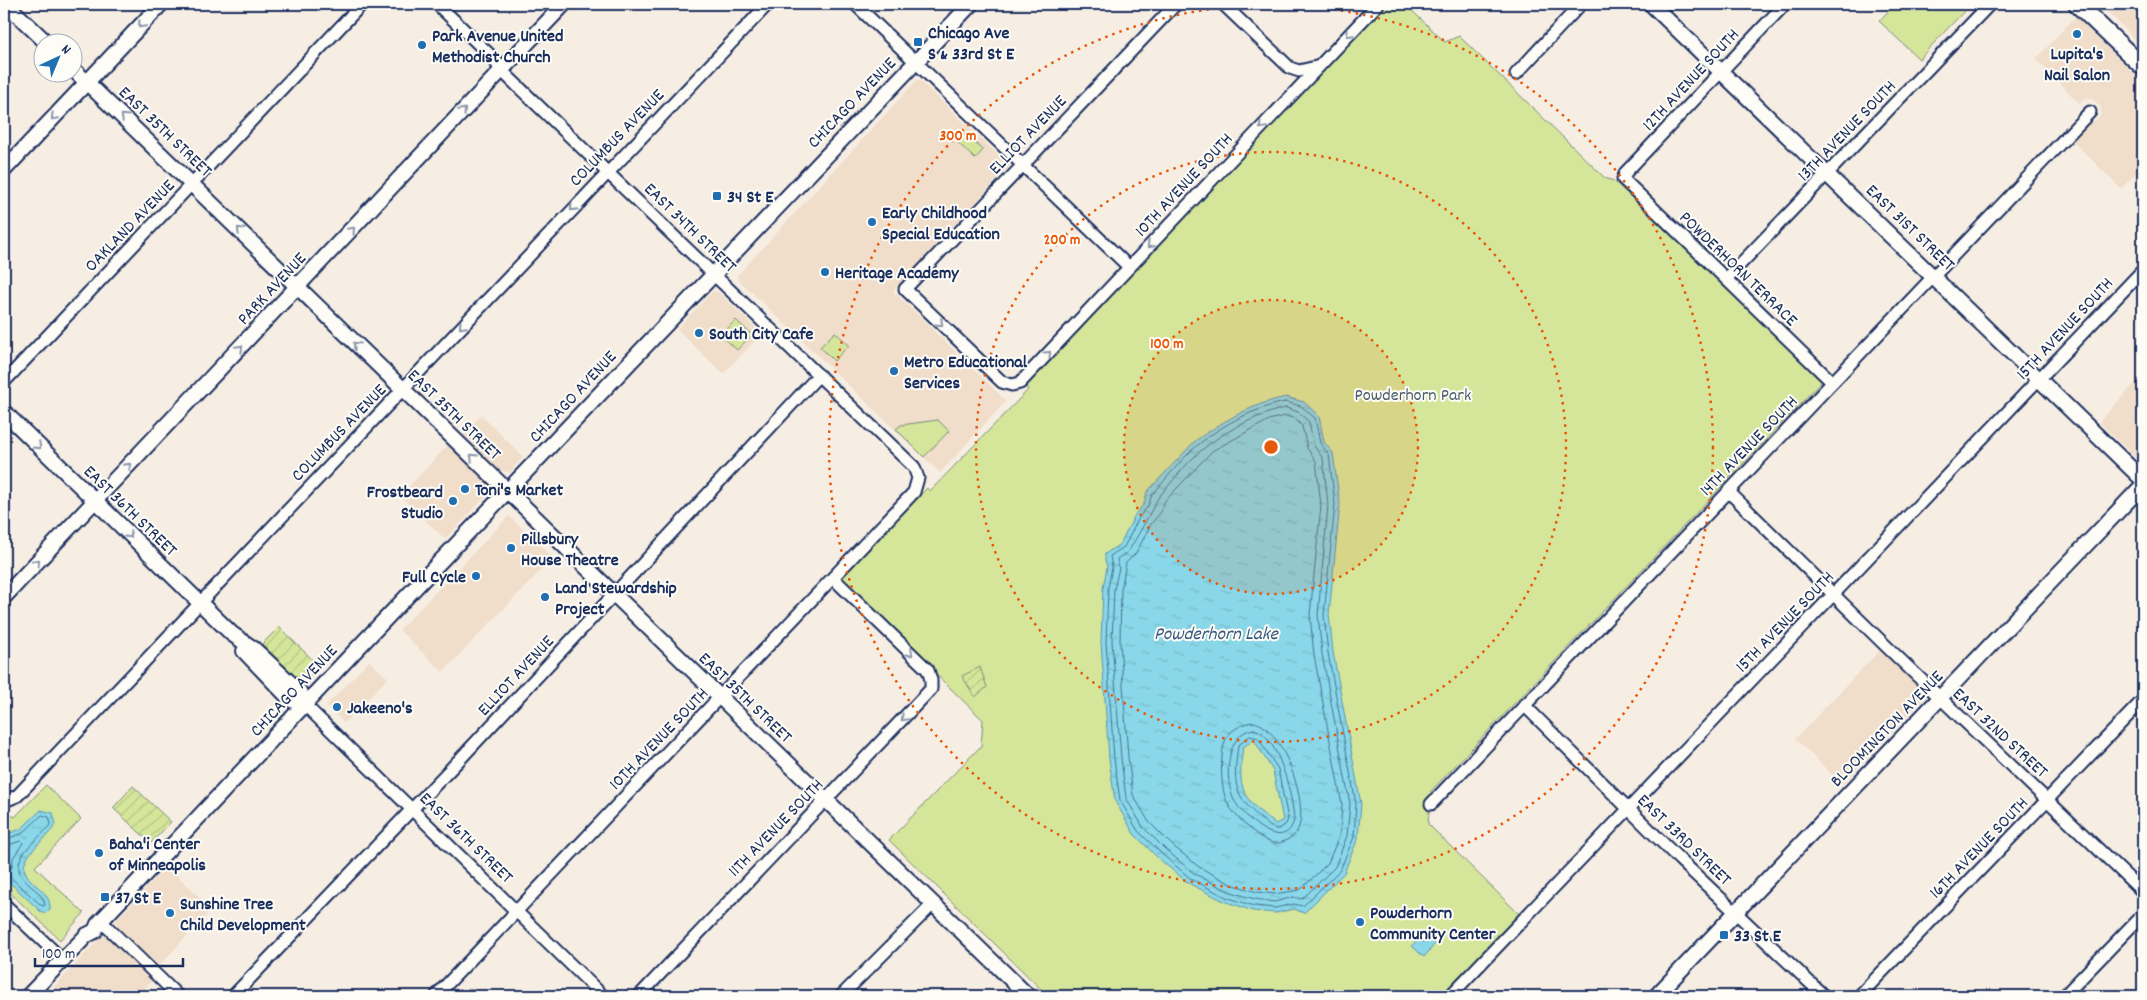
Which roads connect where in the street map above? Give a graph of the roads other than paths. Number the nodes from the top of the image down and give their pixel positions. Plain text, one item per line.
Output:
1 (6, 4) edge
2 (161, 4) edge
3 (362, 4) edge
4 (437, 4) edge
5 (564, 4) edge
6 (768, 4) edge
7 (855, 4) edge
8 (971, 4) edge
9 (1176, 4) edge
10 (1222, 4) edge
11 (1378, 4) edge
12 (1581, 4) edge
13 (1651, 4) edge
14 (1785, 4) edge
15 (1990, 4) edge
16 (2077, 4) edge
17 (35, 32) edge
18 (916, 62) junction
19 (2141, 62) edge
20 (1319, 65) junction
21 (1290, 68) junction
22 (502, 71) junction
23 (1722, 72) junction
24 (1516, 74) dead end
25 (82, 77) edge
26 (88, 82) junction
27 (1295, 91) junction
28 (2090, 112) dead end
29 (1022, 165) junction
30 (4, 170) edge
31 (607, 172) junction
32 (1828, 174) junction
33 (1623, 179) joint
34 (193, 183) junction
35 (1129, 267) junction
36 (2143, 270) edge
37 (714, 274) junction
38 (1933, 275) junction
39 (1726, 279) junction
40 (299, 287) junction
41 (819, 375) junction
42 (2040, 379) junction
43 (4, 382) edge
44 (1832, 382) junction
45 (1012, 385) joint
46 (403, 390) junction
47 (4, 412) edge
48 (918, 478) joint
49 (2143, 480) edge
50 (2143, 485) edge
51 (508, 491) junction
52 (1728, 491) junction
53 (94, 501) junction
54 (833, 578) junction
55 (615, 594) junction
56 (1834, 594) junction
57 (4, 597) edge
58 (199, 603) junction
59 (720, 697) junction
60 (1940, 698) junction
61 (2143, 700) edge
62 (305, 705) junction
63 (1524, 705) junction
64 (4, 798) edge
65 (825, 800) junction
66 (2048, 800) junction
67 (1432, 804) dead end
68 (411, 809) junction
69 (1630, 810) junction
70 (2143, 892) edge
71 (4, 904) edge
72 (933, 904) junction
73 (516, 911) junction
74 (1736, 912) junction
75 (2143, 914) edge
76 (95, 928) junction
77 (63, 960) junction
78 (1453, 995) edge
79 (28, 996) edge
80 (178, 996) edge
81 (233, 996) edge
82 (436, 996) edge
83 (603, 996) edge
84 (639, 996) edge
85 (841, 996) edge
86 (1028, 996) edge
87 (1656, 996) edge
88 (1824, 996) edge
89 (1859, 996) edge
90 (2064, 996) edge

1 - 17 street
2 -> 26 street
3 - 34 street, OAKLAND AVENUE
4 - 22 street, EAST 34TH STREET
5 - 22 street, PARK AVENUE
6 - 31 street, COLUMBUS AVENUE
7 - 18 street
8 - 18 street, CHICAGO AVENUE
9 - 29 street, ELLIOT AVENUE
10 - 21 street
11 -> 20 street, 10TH AVENUE SOUTH
12 - 24 street
13 - 23 street, EAST 31ST STREET
14 - 23 street, 12TH AVENUE SOUTH
15 - 32 street, 13TH AVENUE SOUTH
16 - 19 main road
18 - 29 street
18 - 37 street, CHICAGO AVENUE
20 - 21 street
20 - 27 street, 10TH AVENUE SOUTH
21 - 27 street
22 - 31 street, EAST 34TH STREET
40 -> 22 street, PARK AVENUE
23 - 32 street, EAST 31ST STREET
23 - 33 street, 12TH AVENUE SOUTH
25 - 26 street, EAST 35TH STREET
26 -> 30 street
34 -> 26 street, EAST 35TH STREET
27 -> 35 street, 10TH AVENUE SOUTH
28 - 38 street, 14TH AVENUE SOUTH
29 - 35 street
29 -> 45 street, ELLIOT AVENUE
31 - 37 street, EAST 34TH STREET
31 -> 46 street, COLUMBUS AVENUE
32 - 38 street, EAST 31ST STREET
32 - 39 street, 13TH AVENUE SOUTH
33 - 39 street, POWDERHORN TERRACE
40 -> 34 street, EAST 35TH STREET
34 - 43 street, OAKLAND AVENUE
45 -> 35 street, 10TH AVENUE SOUTH
36 - 42 street, 15TH AVENUE SOUTH
37 - 41 street, EAST 34TH STREET
37 - 51 street, CHICAGO AVENUE
38 - 42 street, EAST 31ST STREET
38 - 44 street, 14TH AVENUE SOUTH
39 - 44 street, POWDERHORN TERRACE
46 -> 40 street, EAST 35TH STREET
53 -> 40 street, PARK AVENUE
41 - 48 street, EAST 34TH STREET
41 - 55 street, ELLIOT AVENUE
42 - 49 street, EAST 31ST STREET
42 - 56 street, 15TH AVENUE SOUTH
44 - 52 street, 14TH AVENUE SOUTH
51 -> 46 street, EAST 35TH STREET
46 - 58 street, COLUMBUS AVENUE
47 -> 53 street, EAST 36TH STREET
48 - 54 street, 10TH AVENUE SOUTH
50 - 60 street, BLOOMINGTON AVENUE
51 - 55 street, EAST 35TH STREET
51 - 62 street, CHICAGO AVENUE
52 - 56 street, EAST 32ND STREET
52 - 63 street, 14TH AVENUE SOUTH
57 -> 53 street, PARK AVENUE
53 -> 58 street, EAST 36TH STREET
54 - 59 street, 10TH AVENUE SOUTH
54 -> 65 street, 11TH AVENUE SOUTH
55 - 59 street, EAST 35TH STREET
55 - 68 street, ELLIOT AVENUE
56 - 60 street, EAST 32ND STREET
56 - 69 street, 15TH AVENUE SOUTH
58 - 62 street, EAST 36TH STREET
58 - 64 street, COLUMBUS AVENUE
59 - 65 street, EAST 35TH STREET
59 - 73 street, 10TH AVENUE SOUTH
60 - 66 street, EAST 32ND STREET
60 - 74 street, BLOOMINGTON AVENUE
61 - 66 street, 16TH AVENUE SOUTH
62 - 68 street, EAST 36TH STREET
62 - 76 street, CHICAGO AVENUE
63 - 67 street, 14TH AVENUE SOUTH
63 - 69 street, EAST 33RD STREET
65 - 72 street, EAST 35TH STREET
65 - 84 street, 11TH AVENUE SOUTH
66 - 70 street, EAST 32ND STREET
66 - 89 street, 16TH AVENUE SOUTH
68 - 73 street, EAST 36TH STREET
68 - 81 street, ELLIOT AVENUE
69 - 74 street, EAST 33RD STREET
69 - 78 street, 15TH AVENUE SOUTH
71 - 77 street
72 - 85 street
72 - 86 street, EAST 35TH STREET
73 - 82 street, 10TH AVENUE SOUTH
73 - 83 street, EAST 36TH STREET
74 - 87 street, BLOOMINGTON AVENUE
74 - 88 street, EAST 33RD STREET
75 - 90 street
76 - 77 street, CHICAGO AVENUE
76 - 80 street
77 - 79 street, CHICAGO AVENUE

